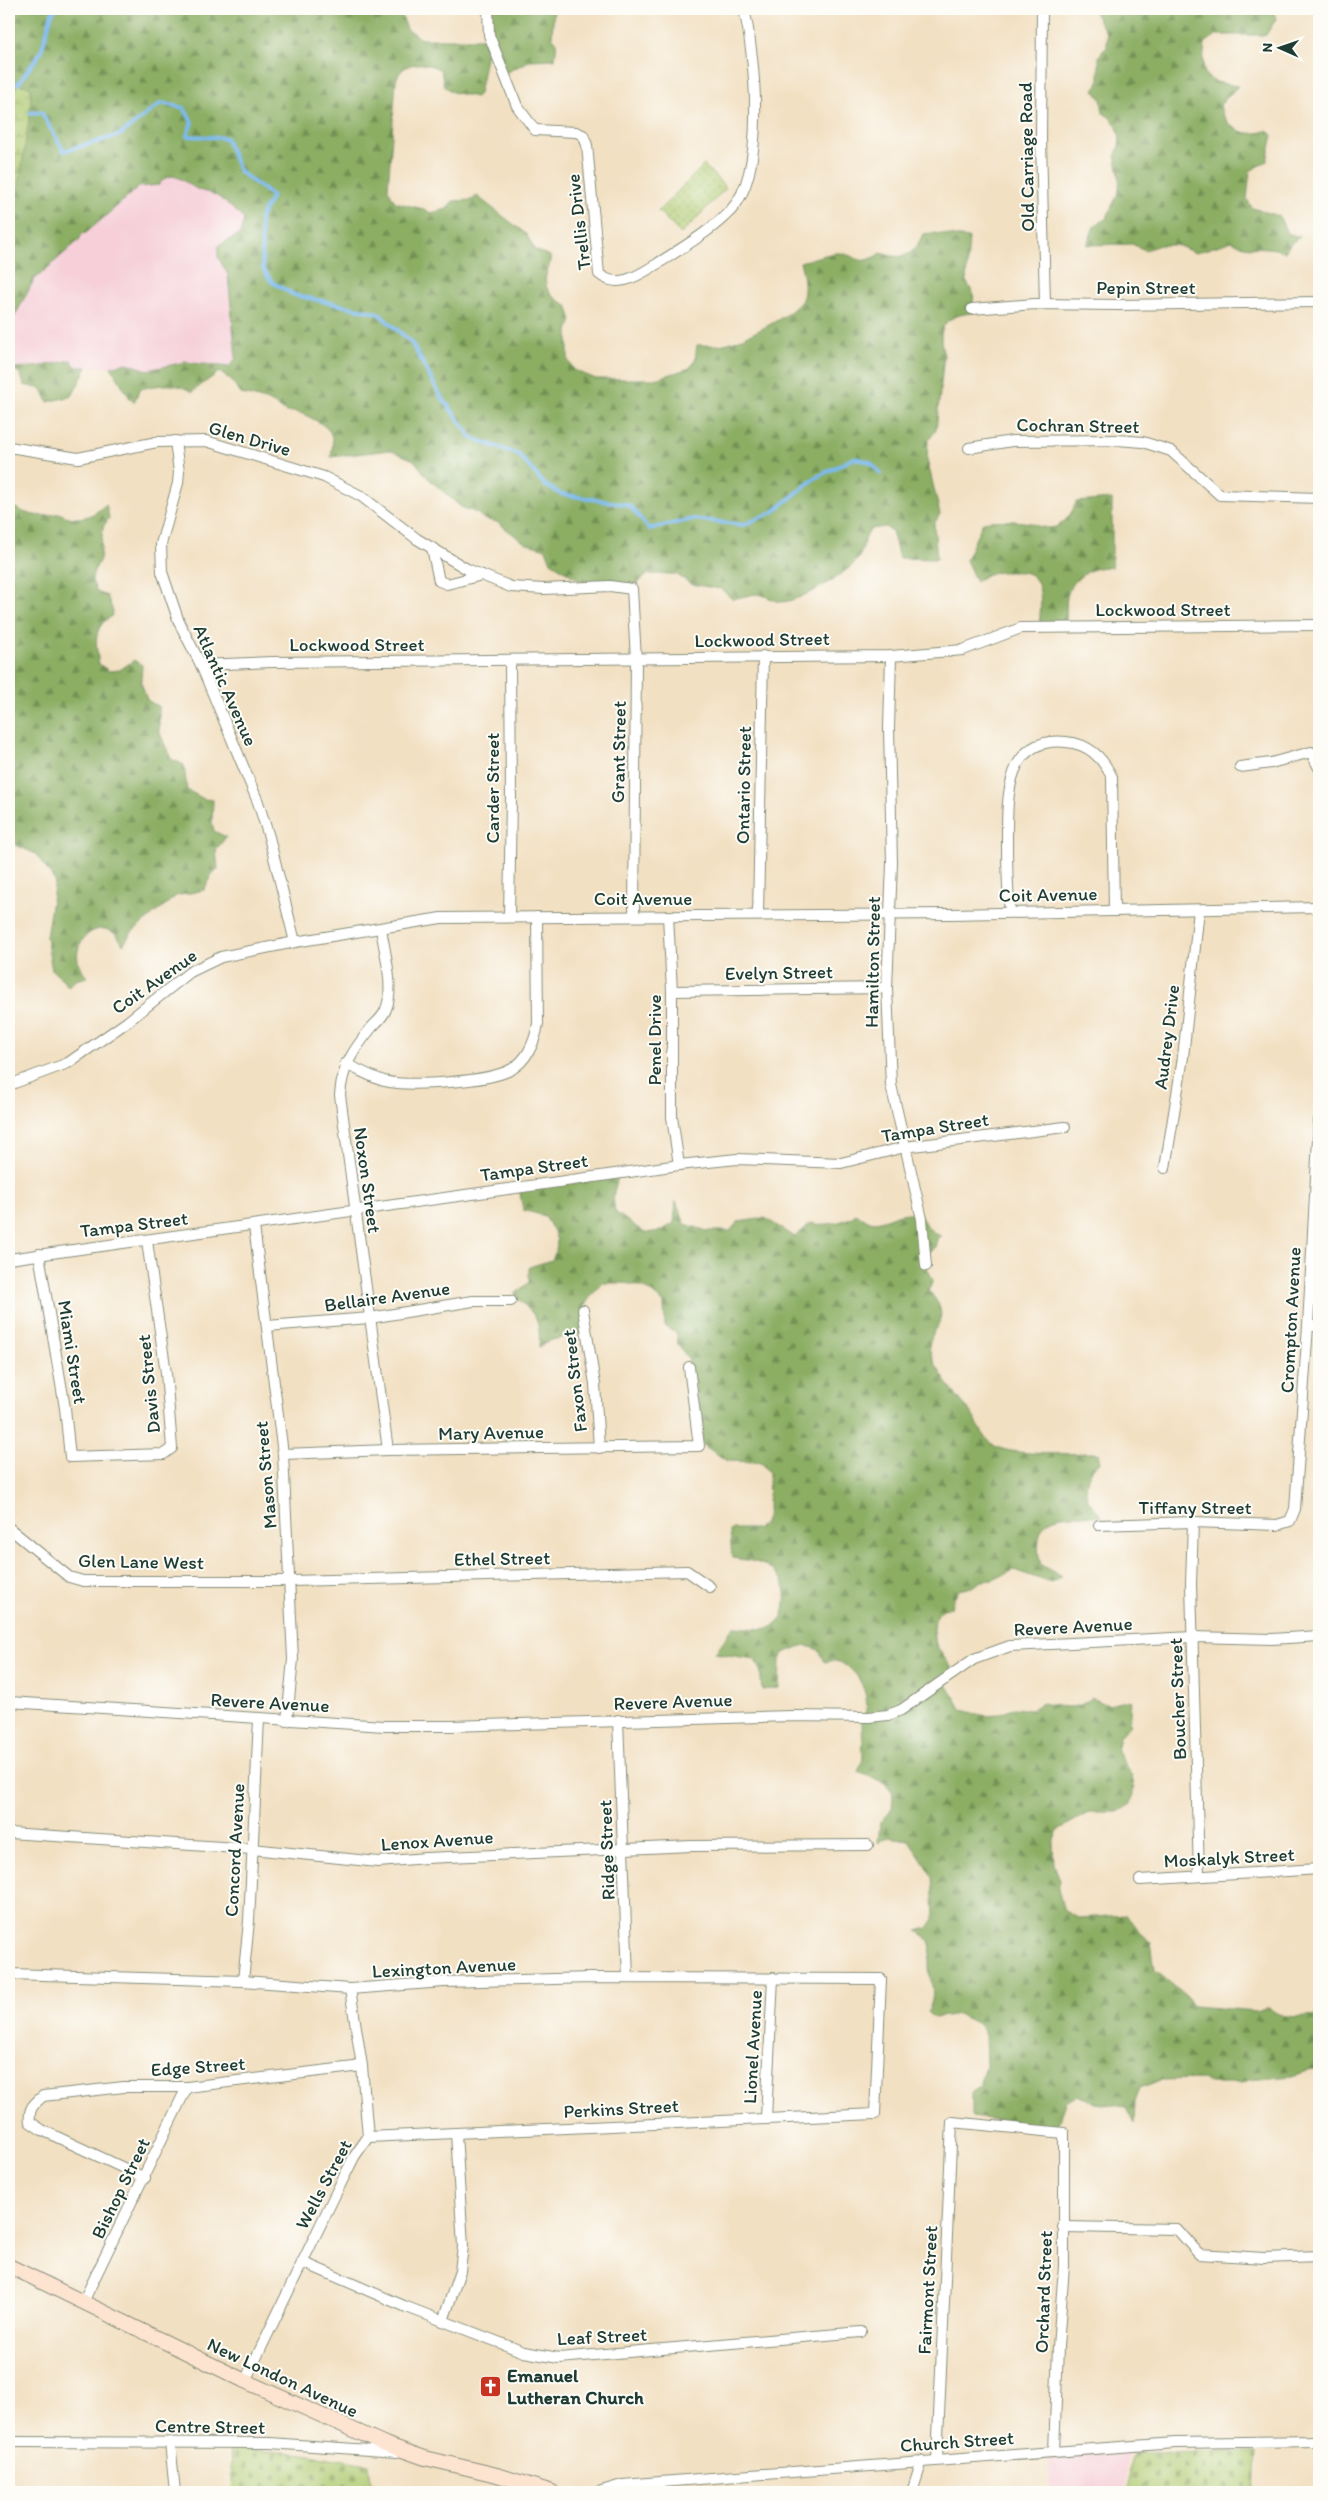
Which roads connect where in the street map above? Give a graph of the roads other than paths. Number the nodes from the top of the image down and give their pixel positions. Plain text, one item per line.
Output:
1 (488, 9) edge
2 (744, 9) edge
3 (1042, 9) edge
4 (1319, 302) edge
5 (1045, 304) junction
6 (972, 309) dead end
7 (175, 441) junction
8 (9, 446) edge
9 (969, 448) dead end
10 (1319, 498) edge
11 (432, 548) junction
12 (482, 575) junction
13 (632, 589) joint
14 (1319, 626) edge
15 (763, 656) junction
16 (891, 656) junction
17 (636, 659) junction
18 (510, 660) junction
19 (201, 665) junction
20 (1240, 767) dead end
21 (1319, 768) edge
22 (1319, 906) edge
23 (1199, 910) junction
24 (1010, 911) junction
25 (1114, 911) junction
26 (891, 914) junction
27 (758, 915) junction
28 (509, 916) junction
29 (634, 916) junction
30 (668, 916) junction
31 (537, 917) junction
32 (381, 928) junction
33 (295, 942) junction
34 (887, 988) junction
35 (672, 991) junction
36 (346, 1064) junction
37 (9, 1085) edge
38 (1319, 1120) edge
39 (1065, 1127) dead end
40 (905, 1147) junction
41 (679, 1165) junction
42 (1165, 1168) dead end
43 (354, 1212) junction
44 (254, 1226) junction
45 (148, 1241) junction
46 (39, 1254) junction
47 (9, 1259) edge
48 (926, 1266) dead end
49 (511, 1301) dead end
50 (583, 1310) dead end
51 (370, 1318) junction
52 (267, 1326) junction
53 (1308, 1326) junction
54 (1319, 1326) edge
55 (689, 1367) dead end
56 (599, 1448) junction
57 (388, 1450) junction
58 (283, 1454) junction
59 (70, 1457) joint
60 (1290, 1521) joint
61 (1194, 1522) junction
62 (1099, 1525) dead end
63 (9, 1528) edge
64 (290, 1581) junction
65 (710, 1587) dead end
66 (1319, 1636) edge
67 (1193, 1637) junction
68 (9, 1702) edge
69 (258, 1719) junction
70 (618, 1720) junction
71 (287, 1721) junction
72 (9, 1834) edge
73 (868, 1845) dead end
74 (252, 1849) junction
75 (624, 1850) junction
76 (1319, 1869) edge
77 (1200, 1875) junction
78 (1140, 1880) dead end
79 (9, 1974) edge
80 (628, 1978) junction
81 (773, 1978) junction
82 (243, 1981) junction
83 (350, 1990) junction
84 (362, 2066) junction
85 (187, 2088) junction
86 (875, 2114) joint
87 (766, 2118) junction
88 (952, 2122) joint
89 (456, 2133) junction
90 (368, 2137) junction
91 (145, 2178) junction
92 (1063, 2227) junction
93 (1319, 2256) edge
94 (302, 2262) junction
95 (9, 2266) edge
96 (83, 2302) junction
97 (443, 2322) junction
98 (861, 2332) dead end
99 (245, 2381) junction
100 (1319, 2441) edge
101 (9, 2442) edge
102 (170, 2442) junction
103 (1054, 2452) junction
104 (410, 2453) junction
105 (936, 2460) junction
106 (922, 2461) junction
107 (175, 2492) edge
108 (552, 2492) edge
109 (598, 2492) edge
110 (912, 2492) edge

1 - 2 street, Trellis Drive
3 - 5 street, Old Carriage Road
4 - 5 street, Pepin Street
5 - 6 street, Pepin Street
7 - 8 street, Glen Drive
7 - 11 street, Glen Drive
7 - 19 street, Atlantic Avenue
9 - 10 street, Cochran Street
11 - 12 street, Glen Drive
11 - 12 street
12 - 13 street, Glen Drive
13 - 17 street, Grant Street
14 - 16 street, Lockwood Street
15 - 16 street, Lockwood Street
15 - 17 street, Lockwood Street
15 - 27 street, Ontario Street
16 - 26 street, Hamilton Street
17 - 18 street, Lockwood Street
17 - 29 street, Grant Street
18 - 19 street, Lockwood Street
18 - 28 street, Carder Street
19 - 33 street, Atlantic Avenue
20 - 21 street
22 - 23 street, Coit Avenue
23 - 25 street, Coit Avenue
23 - 42 street, Audrey Drive
24 - 25 street, Coit Avenue
24 - 25 street
24 - 26 street, Coit Avenue
26 - 27 street, Coit Avenue
26 - 34 street, Hamilton Street
27 - 30 street, Coit Avenue
28 - 31 street, Coit Avenue
28 - 32 street, Coit Avenue
29 - 30 street, Coit Avenue
29 - 31 street, Coit Avenue
30 - 35 street, Penel Drive
31 - 36 street
32 - 33 street, Coit Avenue
32 - 36 street, Noxon Street
33 - 37 street, Coit Avenue
34 - 35 street, Evelyn Street
34 - 40 street, Hamilton Street
35 - 41 street, Penel Drive
36 - 43 street, Noxon Street
38 - 53 street, Crompton Avenue
39 - 40 street, Tampa Street
40 - 41 street, Tampa Street
40 - 48 street, Hamilton Street
41 - 43 street, Tampa Street
43 - 44 street, Tampa Street
43 - 51 street, Noxon Street
44 - 45 street, Tampa Street
44 - 52 street, Mason Street
45 - 46 street, Tampa Street
45 - 59 street, Davis Street
46 - 47 street, Tampa Street
46 - 59 street, Miami Street
49 - 51 street, Bellaire Avenue
50 - 56 street, Faxon Street
51 - 52 street, Bellaire Avenue
51 - 57 street, Noxon Street
52 - 58 street, Mason Street
53 - 54 street
53 - 60 street, Crompton Avenue
55 - 56 street, Mary Avenue
56 - 57 street, Mary Avenue
57 - 58 street, Mary Avenue
58 - 64 street, Mason Street
60 - 61 street, Tiffany Street
61 - 62 street, Tiffany Street
61 - 67 street, Boucher Street
63 - 64 street, Glen Lane West
64 - 65 street, Ethel Street
64 - 71 street, Mason Street
66 - 67 street, Revere Avenue
67 - 70 street, Revere Avenue
67 - 77 street, Boucher Street
68 - 69 street, Revere Avenue
69 - 71 street, Revere Avenue
69 - 74 street, Concord Avenue
70 - 71 street, Revere Avenue
70 - 75 street, Ridge Street
72 - 74 street, Lenox Avenue
73 - 75 street, Lenox Avenue
74 - 75 street, Lenox Avenue
74 - 82 street, Concord Avenue
75 - 80 street, Ridge Street
76 - 77 street, Moskalyk Street
77 - 78 street, Moskalyk Street
79 - 82 street, Lexington Avenue
80 - 81 street, Lexington Avenue
80 - 83 street, Lexington Avenue
81 - 86 street, Lexington Avenue
81 - 87 street, Lionel Avenue
82 - 83 street, Lexington Avenue
83 - 84 street, Wells Street
84 - 85 street, Edge Street
84 - 90 street, Wells Street
85 - 91 street, Bishop Street
85 - 91 street, Edge Street
86 - 87 street, Perkins Street
87 - 89 street, Perkins Street
88 - 92 street, Orchard Street
88 - 105 street, Fairmont Street
89 - 90 street, Perkins Street
89 - 97 street
90 - 94 street, Wells Street
91 - 96 street, Bishop Street
92 - 93 street
92 - 103 street, Orchard Street
94 - 97 street, Leaf Street
94 - 99 street, Wells Street
95 - 96 main road, New London Avenue
96 - 99 main road, New London Avenue
97 - 98 street, Leaf Street
99 - 104 main road, New London Avenue
100 - 103 street, Church Street
101 - 102 street, Centre Street
102 - 104 street, Centre Street
102 - 107 street
103 - 105 street, Church Street
104 - 108 main road, New London Avenue
105 - 106 street, Church Street
106 - 109 street, Church Street
106 - 110 street

